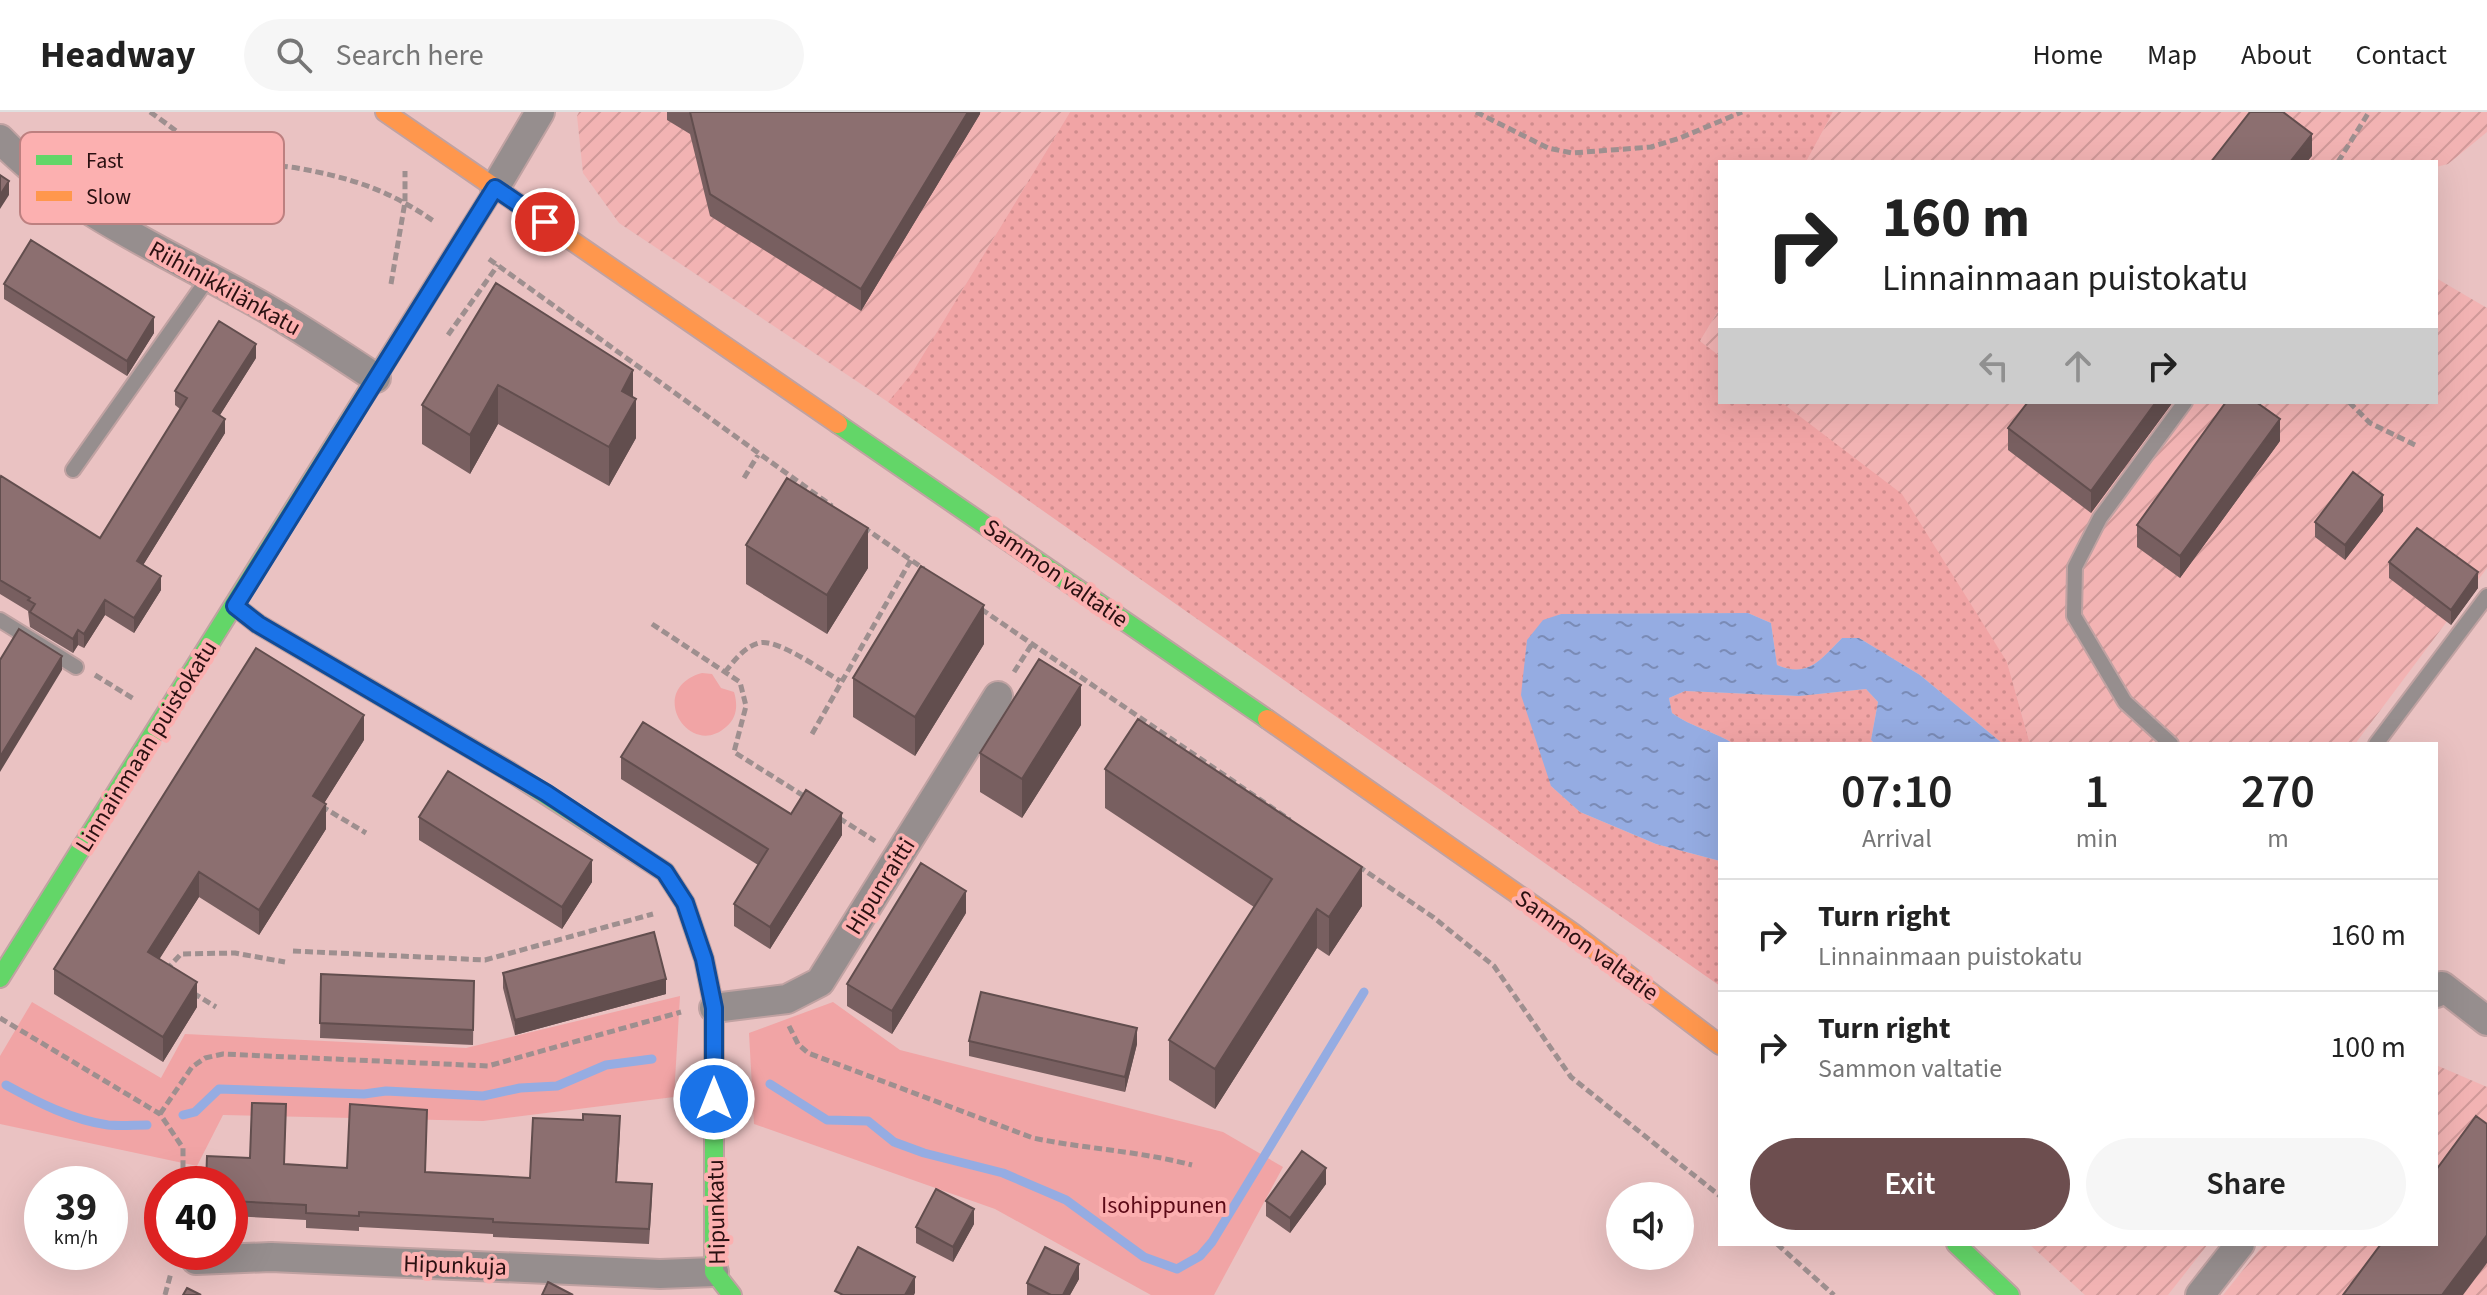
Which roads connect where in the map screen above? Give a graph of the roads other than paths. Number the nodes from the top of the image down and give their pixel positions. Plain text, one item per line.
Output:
1 (385, 112) edge
2 (540, 112) edge
3 (0, 139) edge
4 (20, 156) edge
5 (495, 188) junction
6 (113, 224) edge
7 (209, 277) junction
8 (376, 378) junction
9 (2184, 404) edge
10 (73, 470) dead end
11 (2487, 596) edge
12 (235, 606) junction
13 (0, 620) edge
14 (76, 667) road end
15 (998, 696) dead end
16 (2169, 742) edge
17 (2378, 742) edge
18 (0, 978) edge
19 (2438, 986) edge
20 (714, 1008) junction
21 (2487, 1021) edge
22 (1718, 1043) edge
23 (1958, 1246) edge
24 (2238, 1246) edge
25 (248, 1258) edge
26 (714, 1272) junction
27 (732, 1295) edge
28 (2010, 1295) edge
29 (2200, 1295) edge

1 - 5 street, Sammon valtatie
2 - 5 street
3 - 4 street, Riihinikkilänkatu
5 - 8 street, Linnainmaan puistokatu
5 - 22 street, Sammon valtatie
6 - 7 street, Riihinikkilänkatu
7 - 8 street, Riihinikkilänkatu
7 - 10 lane
8 - 12 street, Linnainmaan puistokatu
9 - 16 lane
11 - 17 lane
12 - 18 street, Linnainmaan puistokatu
12 - 20 street, Hipunkatu
13 - 14 lane
15 - 20 street, Hipunraitti
19 - 21 street
20 - 26 street, Hipunkatu
23 - 28 street
24 - 29 street
25 - 26 street, Hipunkuja
26 - 27 street, Hipunkatu

